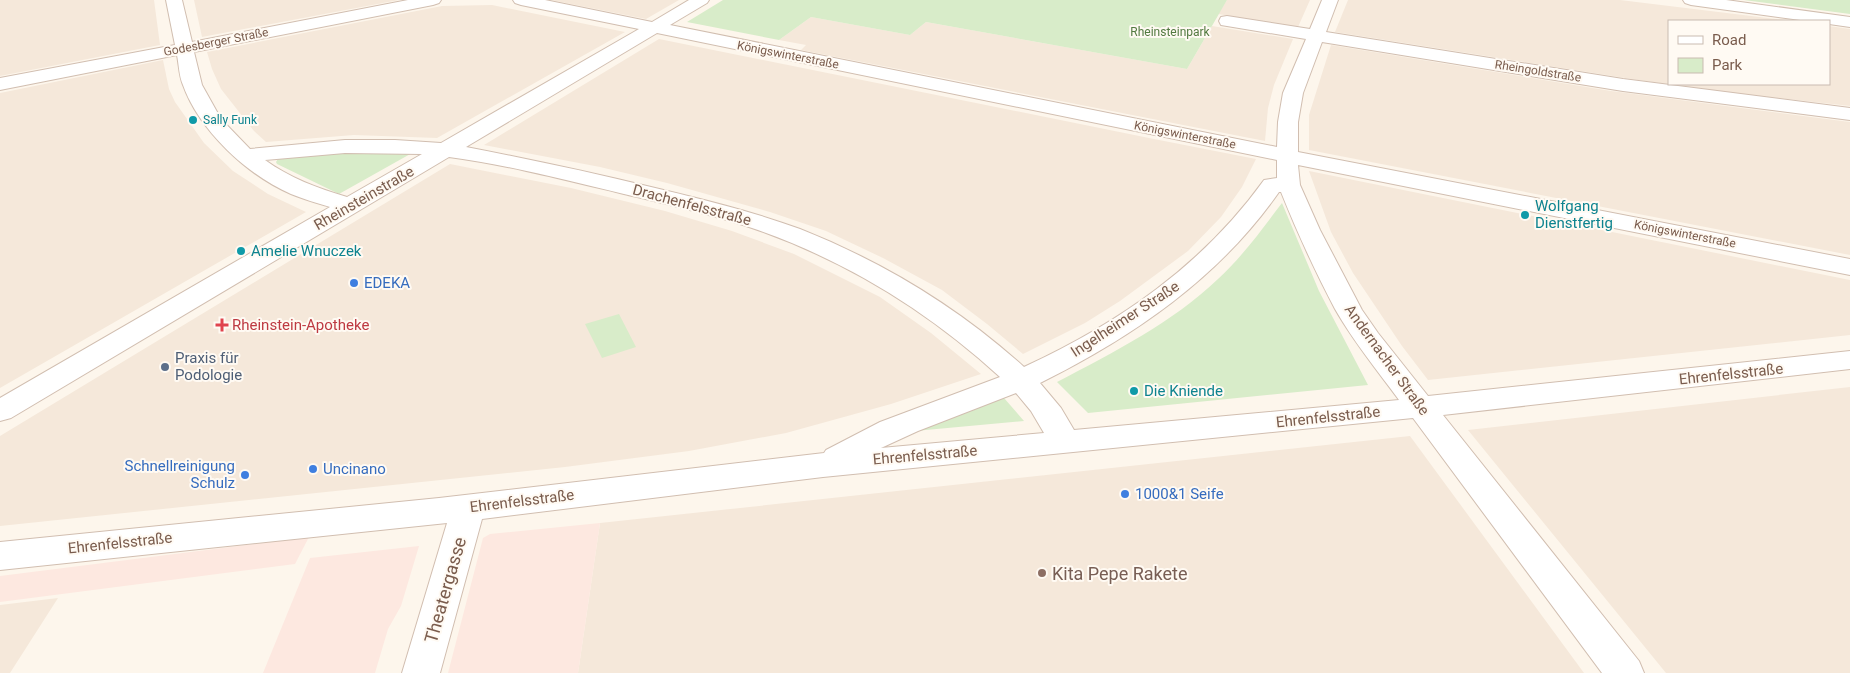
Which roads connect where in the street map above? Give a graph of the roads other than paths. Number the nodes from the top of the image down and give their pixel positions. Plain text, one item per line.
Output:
1 (174, 0) edge
2 (433, 0) edge
3 (521, 0) edge
4 (701, 0) edge
5 (1330, 0) edge
6 (1691, 0) edge
7 (1227, 21) dead end
8 (1850, 22) edge
9 (654, 28) junction
10 (1316, 36) junction
11 (184, 48) junction
12 (0, 84) edge
13 (1850, 114) edge
14 (446, 150) junction
15 (245, 156) junction
16 (1287, 156) junction
17 (1288, 185) junction
18 (350, 206) junction
19 (1850, 267) edge
20 (1850, 360) edge
21 (1021, 380) junction
22 (1420, 408) junction
23 (0, 411) edge
24 (1064, 442) junction
25 (823, 465) junction
26 (468, 507) junction
27 (0, 556) edge
28 (421, 673) edge
29 (1625, 673) edge

1 - 11 street
2 - 11 street, Godesberger Straße
3 - 9 street, Königswinterstraße
4 - 9 street, Rheinsteinstraße
5 - 10 street, Andernacher Straße
6 - 8 street
7 - 10 street, Rheingoldstraße
9 - 14 street, Rheinsteinstraße
9 - 16 street, Königswinterstraße
10 - 13 street, Rheingoldstraße
10 - 16 street, Andernacher Straße
11 - 12 street, Godesberger Straße
11 - 15 street
14 - 15 street, Drachenfelsstraße
14 - 18 street, Rheinsteinstraße
14 - 21 street, Drachenfelsstraße
15 - 18 street
16 - 17 street, Andernacher Straße
16 - 19 street, Königswinterstraße
17 - 21 street, Ingelheimer Straße
17 - 22 street, Andernacher Straße
18 - 23 street, Rheinsteinstraße
20 - 22 street, Ehrenfelsstraße
21 - 24 street, Drachenfelsstraße
21 - 25 street, Ingelheimer Straße
22 - 24 street, Ehrenfelsstraße
22 - 29 street, Andernacher Straße
24 - 25 street, Ehrenfelsstraße
25 - 26 street, Ehrenfelsstraße
26 - 27 street, Ehrenfelsstraße
26 - 28 street, Theatergasse

